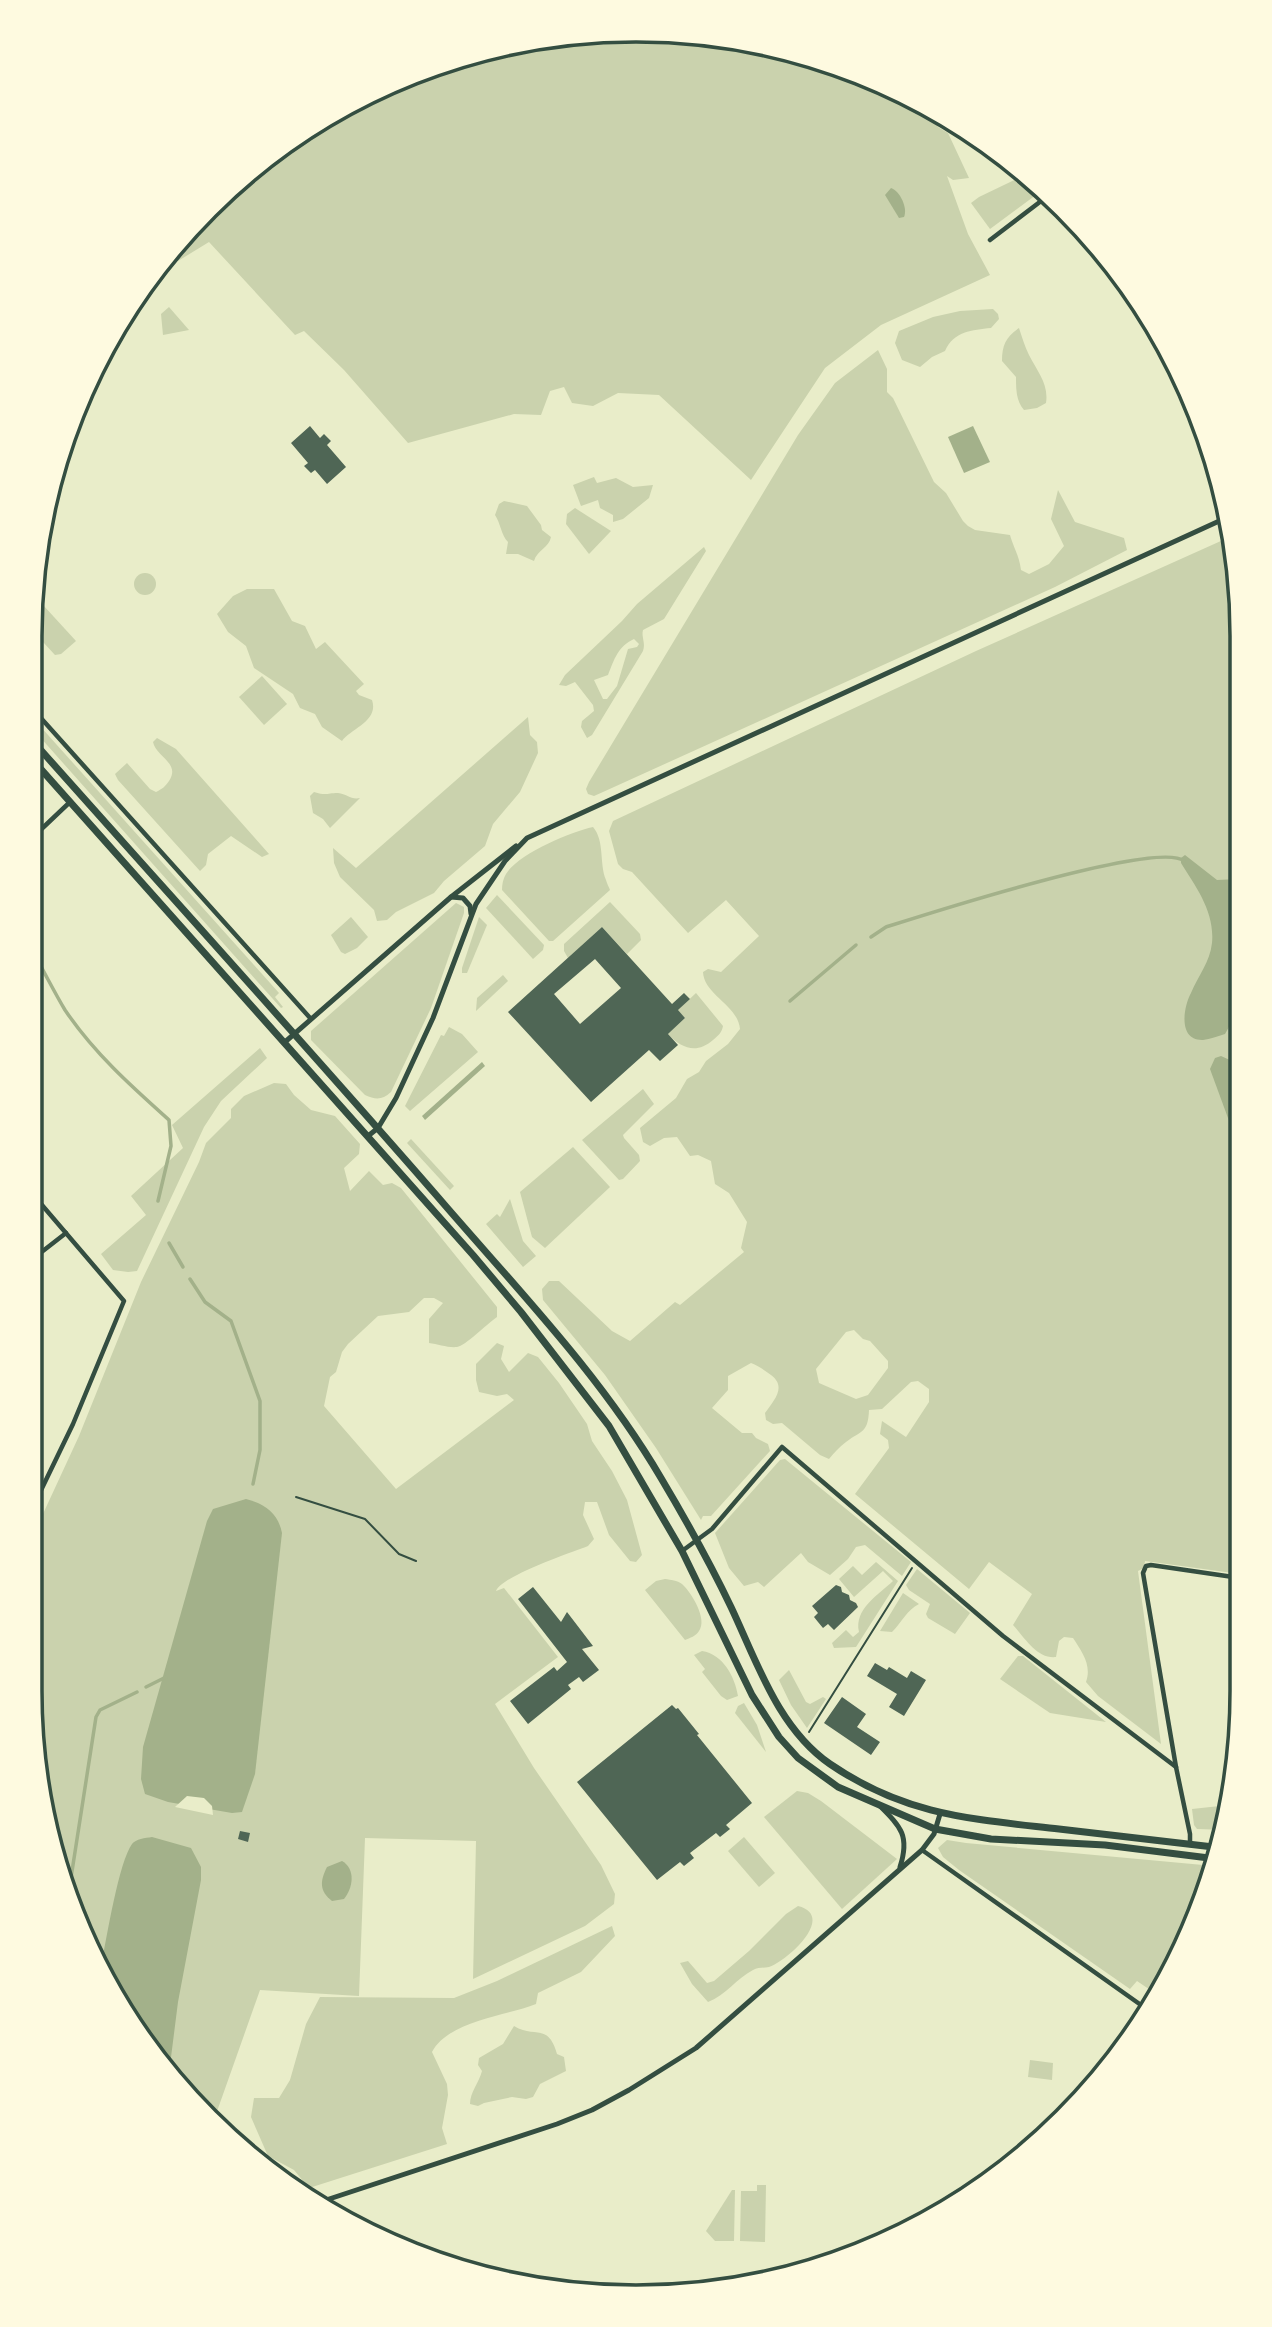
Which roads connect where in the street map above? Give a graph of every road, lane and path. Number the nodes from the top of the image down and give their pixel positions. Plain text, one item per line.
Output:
1 (1041, 201) edge
2 (990, 240) dead end
3 (1219, 521) edge
4 (42, 719) edge
5 (42, 751) edge
6 (42, 770) edge
7 (70, 802) junction
8 (42, 829) edge
9 (527, 838) junction
10 (451, 897) junction
11 (471, 914) junction
12 (311, 1019) junction
13 (294, 1033) junction
14 (285, 1042) junction
15 (378, 1128) junction
16 (369, 1136) junction
17 (42, 1205) edge
18 (66, 1233) junction
19 (42, 1252) edge
20 (42, 1488) edge
21 (296, 1497) dead end
22 (697, 1541) junction
23 (682, 1551) junction
24 (415, 1561) dead end
25 (916, 1561) junction
26 (1230, 1577) edge
27 (808, 1734) dead end
28 (1176, 1767) junction
29 (880, 1806) junction
30 (940, 1814) junction
31 (935, 1829) junction
32 (1190, 1845) junction
33 (1209, 1847) edge
34 (922, 1850) junction
35 (1206, 1858) edge
36 (900, 1869) junction
37 (1140, 2004) edge
38 (329, 2199) edge

1 - 2 street
3 - 9 street
4 - 12 street
5 - 13 main road
6 - 7 main road
7 - 8 street
7 - 14 main road
9 - 10 street
9 - 11 street
10 - 11 street
10 - 12 street
11 - 15 street
12 - 13 street
13 - 14 street
13 - 15 main road
14 - 16 main road
15 - 16 street
15 - 22 main road
16 - 23 main road
17 - 18 street
18 - 19 street
18 - 20 street
21 - 24 path
22 - 23 street
22 - 25 street
22 - 30 main road
23 - 29 main road
25 - 27 path
25 - 28 street
26 - 28 street
28 - 32 street
29 - 31 main road
29 - 36 street
30 - 31 street
30 - 32 main road
31 - 34 street
31 - 35 main road
32 - 33 main road
34 - 36 street
34 - 37 street
36 - 38 street

